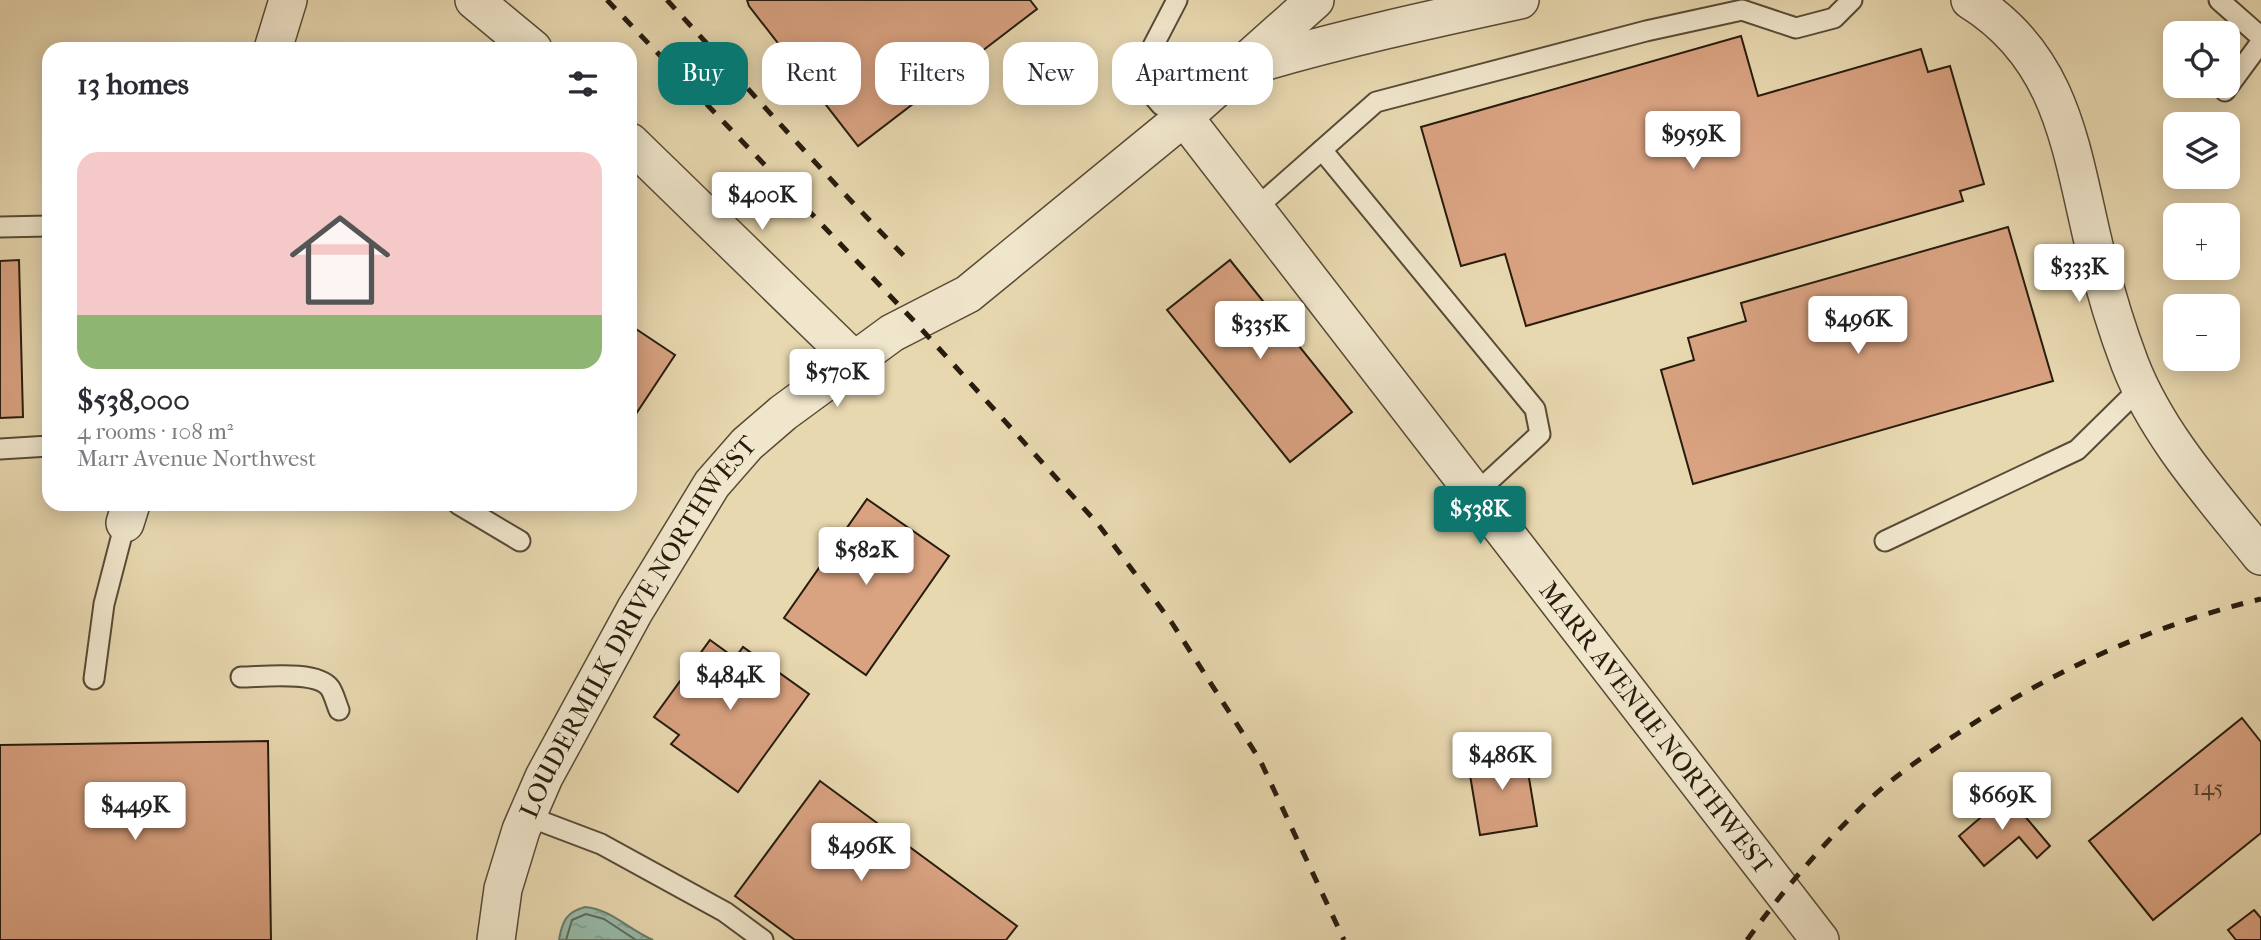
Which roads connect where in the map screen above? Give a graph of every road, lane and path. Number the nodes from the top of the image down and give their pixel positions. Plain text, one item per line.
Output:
1 (288, 0) edge
2 (474, 0) edge
3 (1177, 0) edge
4 (1315, 0) edge
5 (1852, 0) edge
6 (1970, 0) edge
7 (2218, 0) edge
8 (1490, 2) edge
9 (2261, 39) edge
10 (275, 42) edge
11 (525, 42) edge
12 (1268, 42) edge
13 (1273, 59) edge
14 (2240, 69) edge
15 (1198, 105) edge
16 (1184, 117) junction
17 (637, 149) edge
18 (1322, 150) junction
19 (1255, 209) junction
20 (42, 226) edge
21 (0, 227) edge
22 (855, 360) junction
23 (2141, 387) junction
24 (42, 446) edge
25 (0, 449) edge
26 (1476, 493) junction
27 (470, 511) edge
28 (128, 514) edge
29 (520, 541) dead end
30 (1885, 541) dead end
31 (2261, 556) edge
32 (241, 677) dead end
33 (94, 678) dead end
34 (339, 710) dead end
35 (527, 816) junction
36 (496, 940) edge
37 (763, 940) edge
38 (1820, 940) edge

1 - 10 street
2 - 11 street
3 - 16 lane
4 - 12 street, LOUDERMILK DRIVE NORTHWEST
5 - 18 lane
6 - 23 street
7 - 9 lane
8 - 13 street
9 - 14 lane
15 - 16 street, LOUDERMILK DRIVE NORTHWEST
16 - 19 street, MARR AVENUE NORTHWEST
16 - 22 street, LOUDERMILK DRIVE NORTHWEST
17 - 22 street
18 - 19 lane
18 - 26 lane
19 - 26 street, MARR AVENUE NORTHWEST
20 - 21 lane
22 - 35 street, LOUDERMILK DRIVE NORTHWEST
23 - 30 lane
23 - 31 street
24 - 25 lane
26 - 38 street, MARR AVENUE NORTHWEST
27 - 29 lane
28 - 33 lane
32 - 34 lane
35 - 36 street, LOUDERMILK DRIVE NORTHWEST
35 - 37 lane

